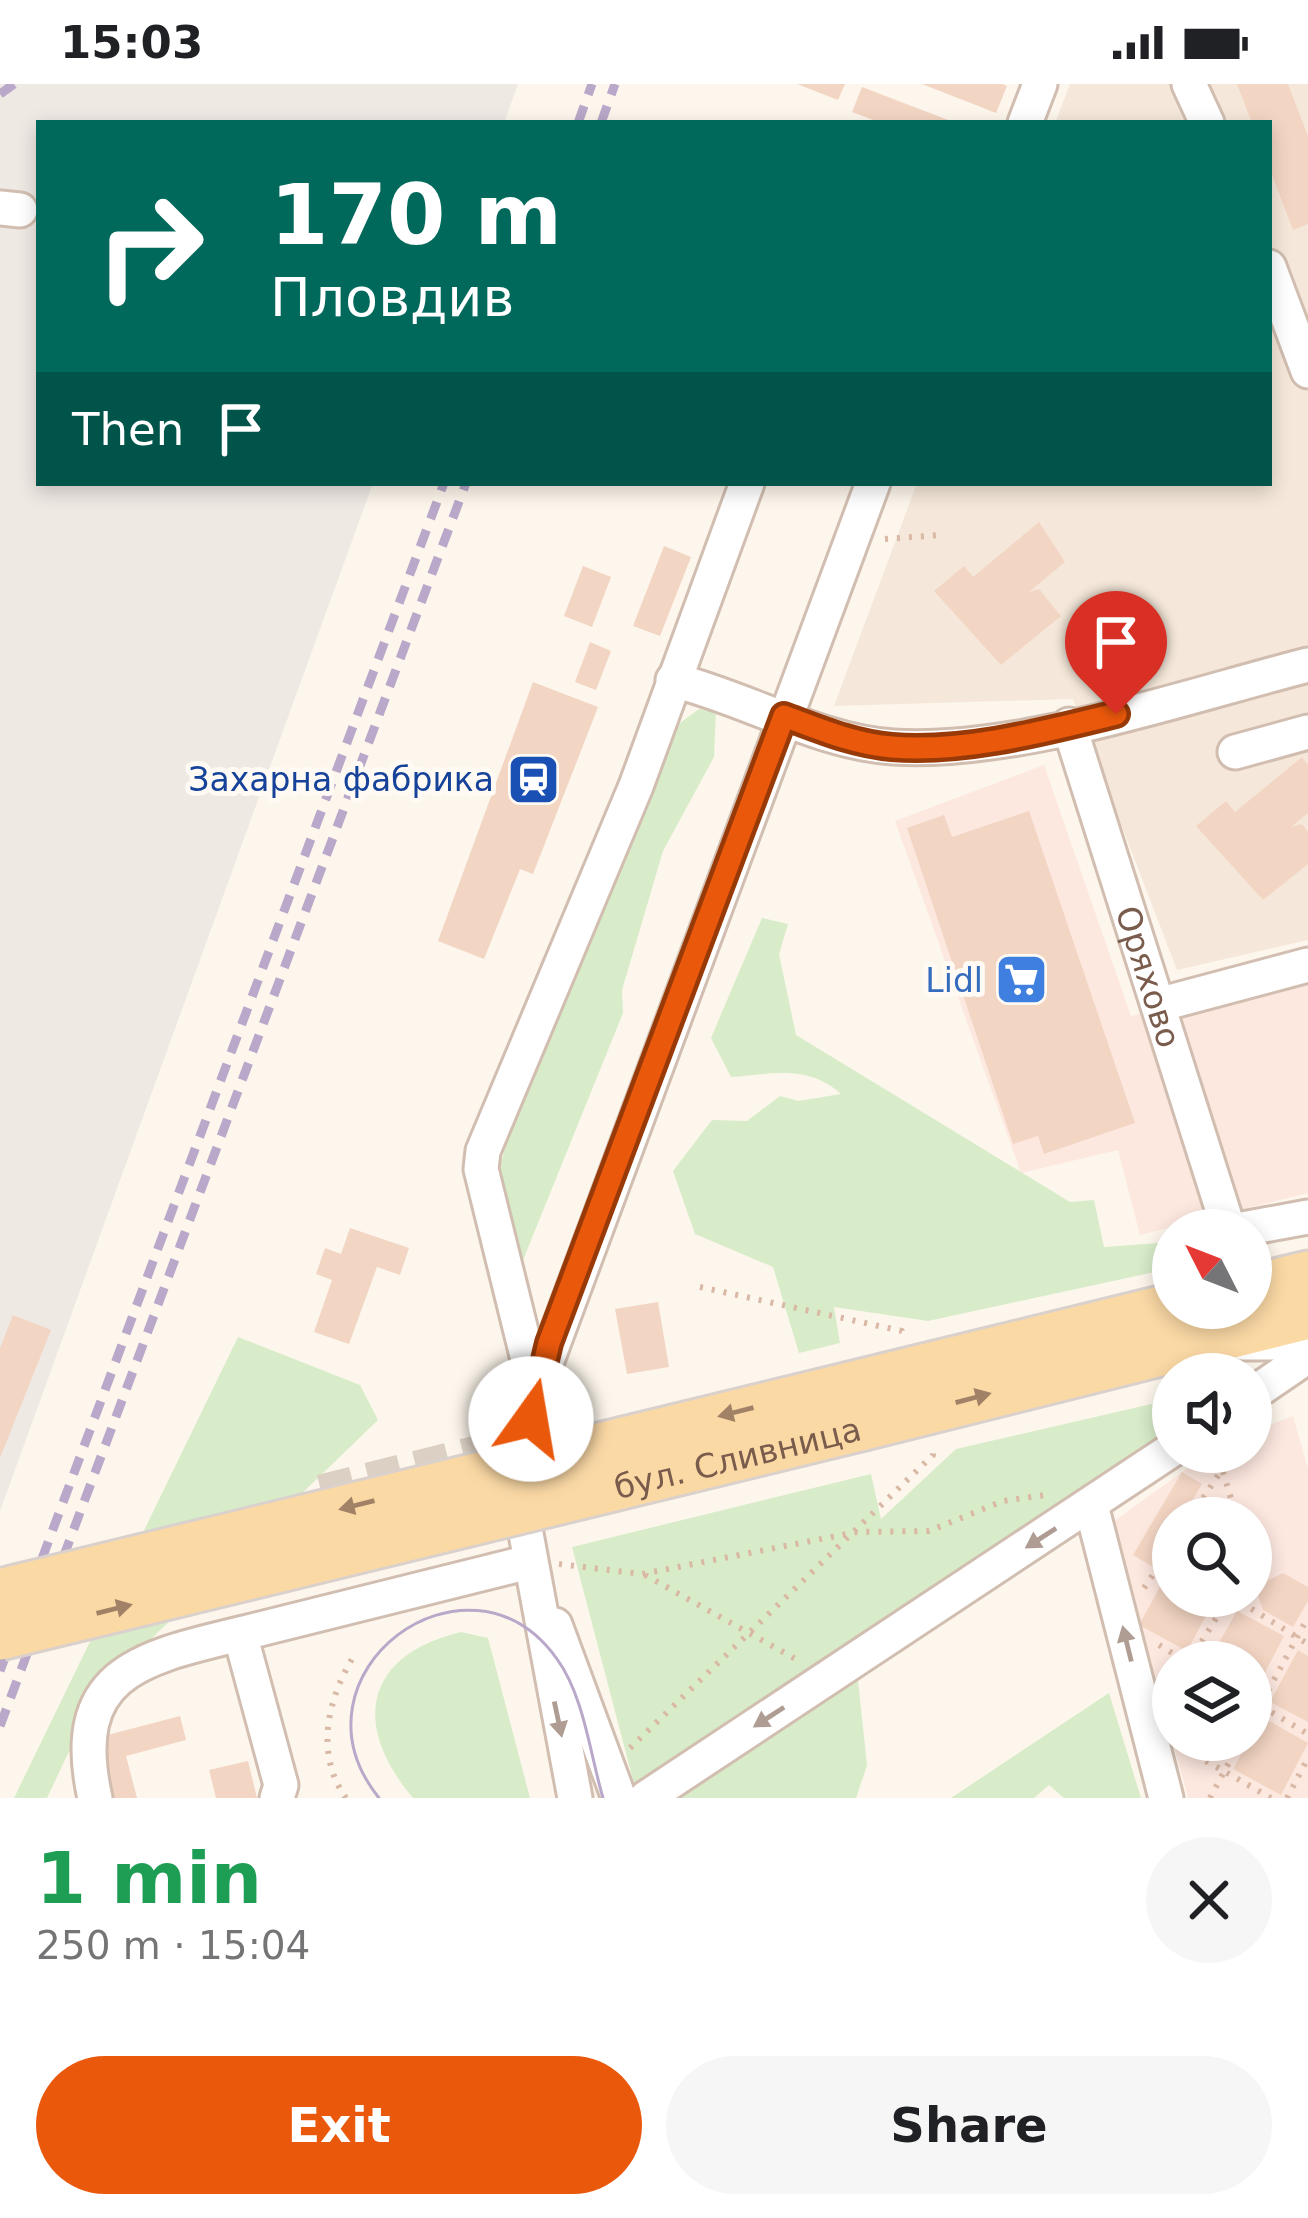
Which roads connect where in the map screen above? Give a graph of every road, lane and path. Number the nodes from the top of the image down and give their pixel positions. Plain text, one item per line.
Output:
1 (1040, 84) edge
2 (1190, 84) edge
3 (1026, 120) edge
4 (1206, 120) edge
5 (1286, 279) edge
6 (1308, 371) edge
7 (746, 486) edge
8 (872, 486) edge
9 (941, 535) dead end
10 (850, 542) junction
11 (1308, 665) edge
12 (673, 680) junction
13 (784, 716) junction
14 (1070, 725) junction
15 (1308, 732) edge
16 (1235, 752) dead end
17 (1308, 965) edge
18 (1157, 1005) junction
19 (1225, 1209) edge
20 (1308, 1217) edge
21 (1272, 1223) edge
22 (1308, 1274) edge
23 (1272, 1283) edge
24 (700, 1288) dead end
25 (1308, 1316) edge
26 (1272, 1318) edge
27 (1155, 1329) edge
28 (1168, 1329) edge
29 (1209, 1329) edge
30 (902, 1331) dead end
31 (1308, 1355) edge
32 (1272, 1380) edge
33 (536, 1390) junction
34 (933, 1454) dead end
35 (1152, 1463) edge
36 (1091, 1505) junction
37 (856, 1532) junction
38 (529, 1562) junction
39 (642, 1574) junction
40 (1152, 1581) edge
41 (0, 1592) edge
42 (1264, 1617) edge
43 (1308, 1617) edge
44 (1121, 1623) junction
45 (240, 1634) junction
46 (750, 1634) junction
47 (0, 1637) edge
48 (1297, 1637) junction
49 (1308, 1644) edge
50 (867, 1652) junction
51 (352, 1658) dead end
52 (1272, 1683) edge
53 (1272, 1712) edge
54 (1148, 1728) junction
55 (1308, 1734) edge
56 (623, 1755) dead end
57 (1308, 1758) edge
58 (1230, 1761) edge
59 (1225, 1772) junction
60 (92, 1786) edge
61 (277, 1798) edge
62 (346, 1798) edge
63 (575, 1798) edge
64 (619, 1798) edge
65 (646, 1798) edge
66 (1166, 1798) edge
67 (1210, 1798) edge
68 (1271, 1798) edge
69 (1286, 1798) edge

1 - 3 street
2 - 4 street
5 - 6 street
7 - 12 street
8 - 10 street
9 - 10 path
10 - 13 street
11 - 14 street
12 - 13 street
12 - 33 street
13 - 14 street
13 - 33 street
14 - 18 street, Оряхово
15 - 16 street
17 - 18 street
18 - 19 street, Оряхово
20 - 21 street
22 - 23 main road
24 - 30 path
25 - 26 main road, бул. Сливница
27 -> 41 main road, бул. Сливница, bridge
47 -> 28 main road, бул. Сливница, bridge
29 - 31 street, бул. Сливница
31 - 32 street
33 - 38 street
34 - 37 path
35 - 36 street
36 - 37 path
36 - 44 street
36 -> 50 street
37 - 39 path
37 - 46 path
38 - 39 path
38 - 45 street
38 -> 63 street
38 - 64 street
39 - 46 path
40 - 44 path
42 - 48 path
43 - 48 path
54 -> 44 street
45 - 60 street
45 - 61 street
46 - 50 path
46 - 56 path
48 - 49 path
48 - 52 path
50 -> 65 street
51 - 62 path
53 - 55 path
54 - 59 path
54 - 66 street
57 - 69 path
58 - 59 path
59 - 67 path
59 - 68 path

